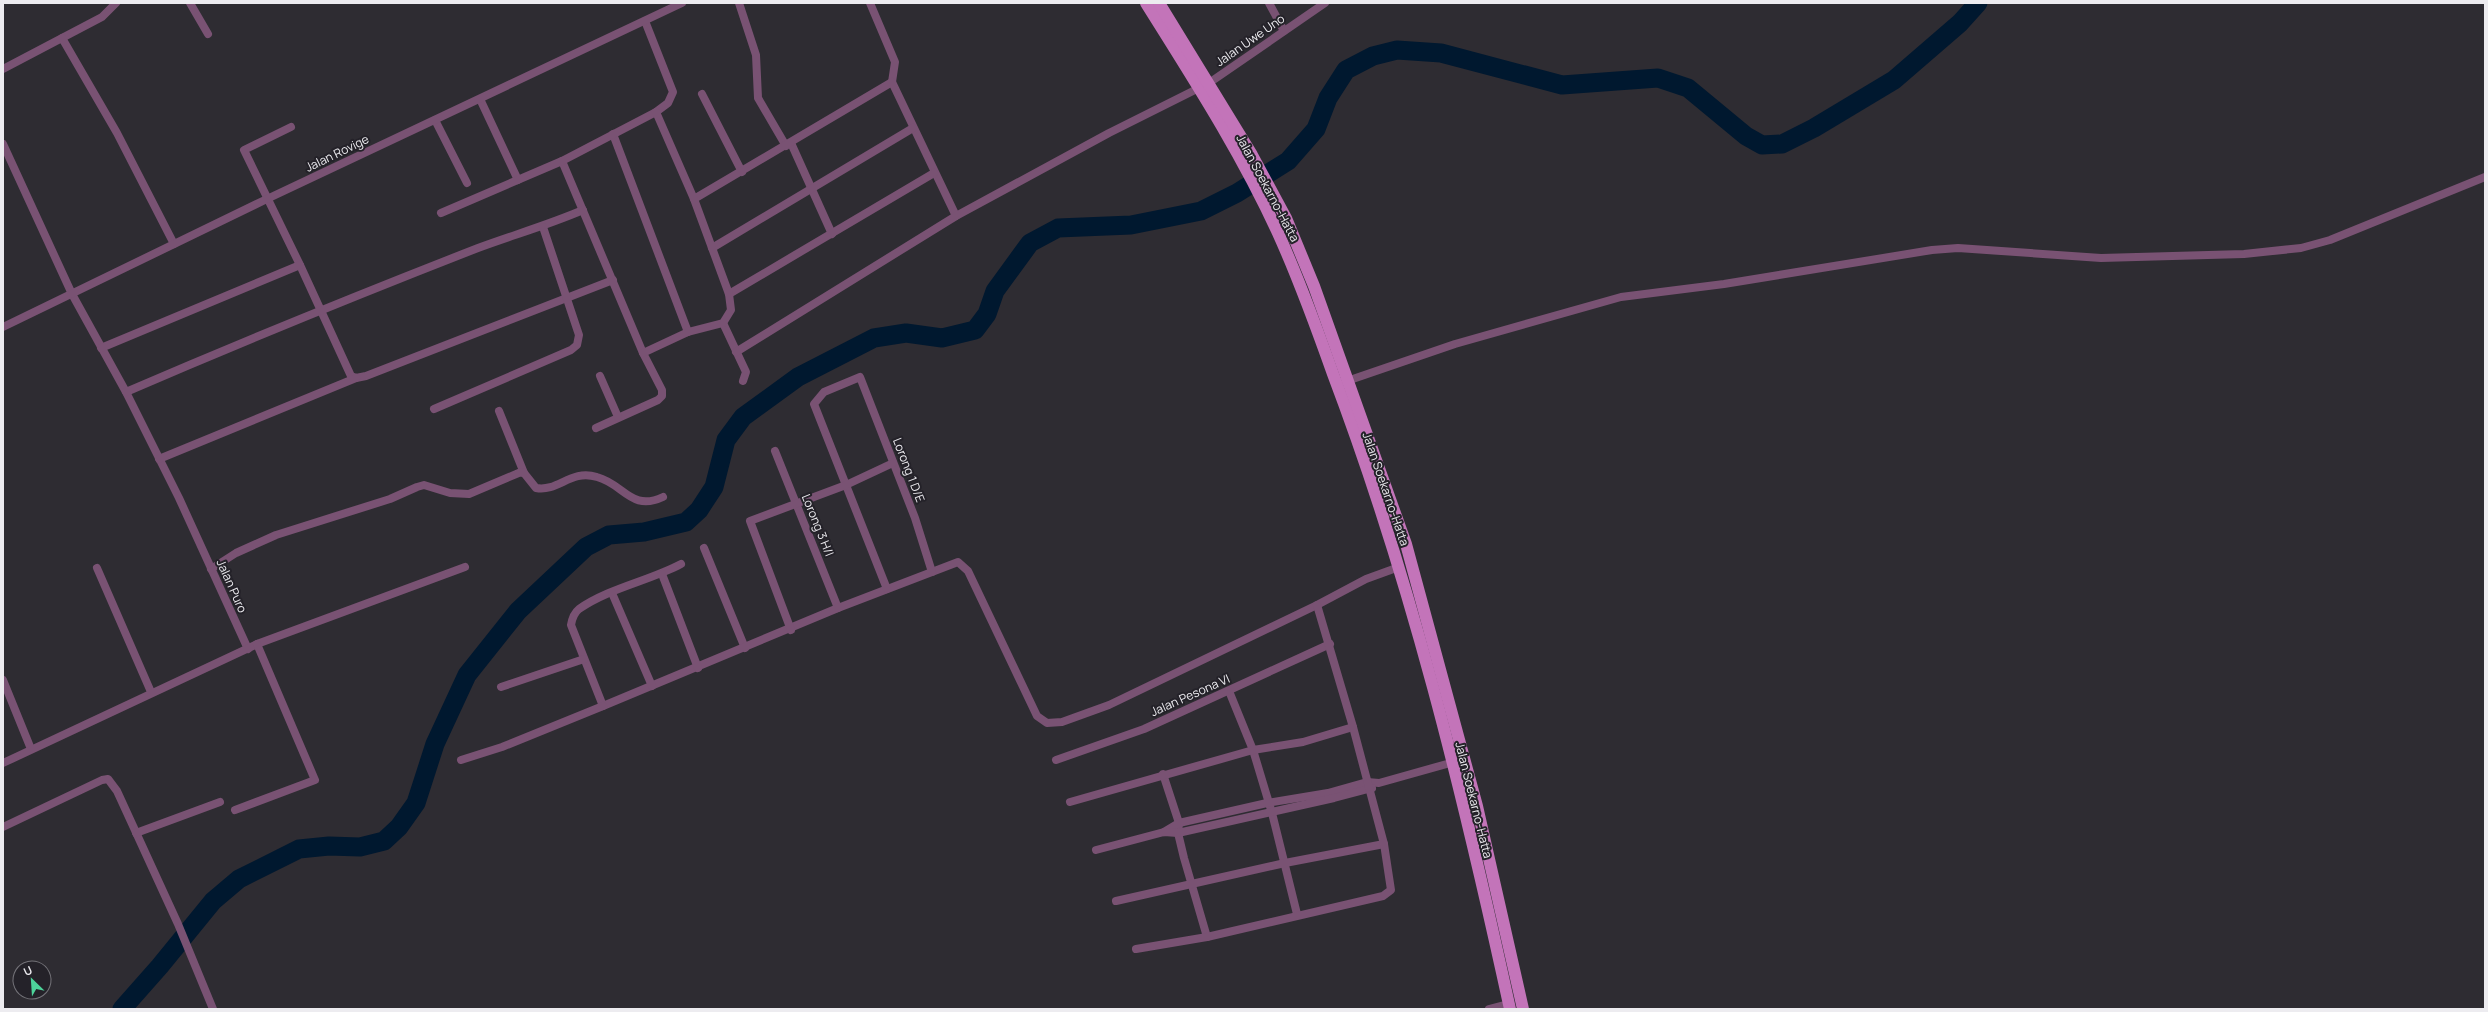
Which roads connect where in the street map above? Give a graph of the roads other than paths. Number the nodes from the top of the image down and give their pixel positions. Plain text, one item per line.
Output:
1 (116, 3) edge
2 (190, 3) edge
3 (682, 3) edge
4 (739, 3) edge
5 (870, 3) edge
6 (1146, 3) edge
7 (1159, 3) edge
8 (1268, 3) edge
9 (1325, 3) edge
10 (645, 21) junction
11 (1284, 31) junction
12 (208, 34) dead end
13 (62, 38) junction
14 (3, 69) edge
15 (892, 82) junction
16 (1204, 86) junction
17 (702, 94) dead end
18 (480, 99) junction
19 (656, 112) junction
20 (435, 120) junction
21 (291, 128) dead end
22 (913, 128) junction
23 (613, 134) junction
24 (3, 144) edge
25 (789, 144) junction
26 (562, 161) junction
27 (742, 172) junction
28 (934, 173) junction
29 (2485, 177) edge
30 (518, 180) junction
31 (467, 183) dead end
32 (811, 189) junction
33 (269, 198) junction
34 (694, 200) junction
35 (583, 210) junction
36 (441, 213) dead end
37 (956, 216) junction
38 (543, 227) junction
39 (832, 234) junction
40 (174, 244) junction
41 (712, 248) junction
42 (300, 265) junction
43 (613, 280) junction
44 (72, 294) junction
45 (729, 294) junction
46 (566, 297) junction
47 (321, 311) junction
48 (723, 323) junction
49 (3, 327) edge
50 (688, 332) junction
51 (101, 348) junction
52 (736, 352) junction
53 (643, 353) junction
54 (600, 376) dead end
55 (356, 378) junction
56 (743, 381) dead end
57 (1342, 382) junction
58 (126, 392) junction
59 (434, 409) dead end
60 (500, 411) dead end
61 (618, 417) junction
62 (596, 428) dead end
63 (775, 451) dead end
64 (159, 459) junction
65 (893, 463) junction
66 (524, 473) junction
67 (846, 485) junction
68 (663, 497) dead end
69 (797, 505) junction
70 (704, 548) dead end
71 (680, 564) dead end
72 (465, 567) dead end
73 (1399, 567) junction
74 (97, 568) dead end
75 (212, 569) junction
76 (932, 572) junction
77 (662, 574) junction
78 (887, 589) junction
79 (612, 593) junction
80 (1317, 606) junction
81 (838, 608) junction
82 (791, 630) junction
83 (257, 644) junction
84 (1330, 644) junction
85 (745, 648) junction
86 (248, 649) junction
87 (584, 659) junction
88 (698, 668) junction
89 (3, 680) edge
90 (652, 686) junction
91 (501, 687) dead end
92 (1229, 691) junction
93 (151, 692) junction
94 (1443, 698) junction
95 (603, 706) junction
96 (1353, 727) junction
97 (31, 749) junction
98 (1253, 750) junction
99 (461, 760) dead end
100 (1056, 760) dead end
101 (1454, 762) junction
102 (3, 763) edge
103 (1163, 774) junction
104 (1368, 786) junction
105 (220, 802) dead end
106 (1070, 802) dead end
107 (1268, 803) junction
108 (235, 810) dead end
109 (1272, 813) junction
110 (1179, 823) junction
111 (3, 827) edge
112 (1164, 832) junction
113 (1178, 832) junction
114 (136, 833) junction
115 (1384, 844) junction
116 (1096, 850) dead end
117 (1285, 863) junction
118 (1192, 883) junction
119 (1116, 901) dead end
120 (1297, 914) junction
121 (1207, 937) junction
122 (1136, 949) dead end
123 (1513, 962) junction
124 (1500, 964) junction
125 (1509, 1007) edge
126 (213, 1009) edge
127 (1489, 1009) edge
128 (1524, 1009) edge

1 - 13 street
2 - 12 street
3 - 10 street, Jalan Rovige
4 - 25 street
5 - 15 street
6 - 16 main road, Jalan Soekarno-Hatta
7 - 16 main road, Jalan Soekarno-Hatta
8 - 11 street
9 - 11 street, Jalan Uwe Uno
10 - 18 street, Jalan Rovige
10 - 19 street
11 - 16 street, Jalan Uwe Uno
13 - 14 street
13 - 40 street
15 - 22 street
15 - 25 street
16 - 37 street, Jalan Uwe Uno
16 - 57 main road, Jalan Soekarno-Hatta
16 - 57 main road, Jalan Soekarno-Hatta
17 - 27 street
18 - 20 street, Jalan Rovige
18 - 30 street
19 - 23 street
19 - 34 street
20 - 31 street
20 - 33 street, Jalan Rovige
21 - 33 street
22 - 28 street
22 - 32 street
23 - 26 street
23 - 50 street
24 - 44 street, Jalan Puro
25 - 27 street
25 - 32 street
26 - 30 street
26 - 35 street
27 - 34 street
28 - 37 street
28 - 39 street
29 - 57 street
30 - 36 street
32 - 39 street
32 - 41 street
33 - 40 street, Jalan Rovige
33 - 42 street
34 - 41 street
35 - 38 street
35 - 43 street
37 - 52 street, Jalan Uwe Uno
38 - 46 street
38 - 47 street
39 - 45 street
40 - 44 street, Jalan Rovige
41 - 45 street
42 - 47 street
42 - 51 street
43 - 46 street
43 - 53 street
44 - 49 street, Jalan Rovige
44 - 51 street, Jalan Puro
45 - 48 street
46 - 55 street
46 - 59 street
47 - 55 street
47 - 58 street
48 - 50 street
48 - 52 street
50 - 53 street
51 - 58 street, Jalan Puro
52 - 56 street
53 - 61 street
54 - 61 street
55 - 64 street
57 - 73 main road, Jalan Soekarno-Hatta
57 - 94 main road, Jalan Soekarno-Hatta
58 - 64 street, Jalan Puro
60 - 66 street
61 - 62 street
63 - 69 street, Lorong 3 H/I
64 - 75 street, Jalan Puro
65 - 67 street
65 - 67 street, Lorong 1 D/E
65 - 76 street, Lorong 1 D/E
66 - 68 street
66 - 75 street
67 - 69 street
67 - 78 street
69 - 81 street, Lorong 3 H/I
69 - 82 street
70 - 85 street
71 - 77 street
72 - 83 street
73 - 80 street
73 - 94 main road, Jalan Soekarno-Hatta
74 - 93 street
75 - 86 street, Jalan Puro
76 - 78 street
76 - 80 street
77 - 79 street
77 - 88 street
78 - 81 street
79 - 87 street
79 - 90 street
80 - 84 street
81 - 82 street
82 - 85 street
83 - 86 street
83 - 108 street
84 - 92 street, Jalan Pesona VI
84 - 96 street
85 - 88 street
86 - 93 street
87 - 91 street
87 - 95 street
88 - 90 street
89 - 97 street
90 - 95 street
92 - 98 street
92 - 100 street, Jalan Pesona VI
93 - 97 street
94 - 101 main road, Jalan Soekarno-Hatta
94 - 123 main road, Jalan Soekarno-Hatta
95 - 99 street
96 - 98 street
96 - 104 street
97 - 102 street
98 - 103 street
98 - 107 street
101 - 104 street
101 - 124 main road, Jalan Soekarno-Hatta
103 - 106 street
103 - 110 street
104 - 107 street
104 - 109 street
104 - 115 street
105 - 114 street
107 - 109 street
107 - 110 street
109 - 113 street
109 - 117 street
110 - 112 street
110 - 113 street
111 - 114 street
112 - 113 street
112 - 116 street
113 - 118 street
114 - 126 street
115 - 117 street
115 - 120 street
117 - 118 street
117 - 120 street
118 - 119 street
118 - 121 street
120 - 121 street
121 - 122 street
123 - 124 main road
123 - 128 main road, Jalan Soekarno-Hatta
124 - 125 main road, Jalan Soekarno-Hatta
125 - 127 street

